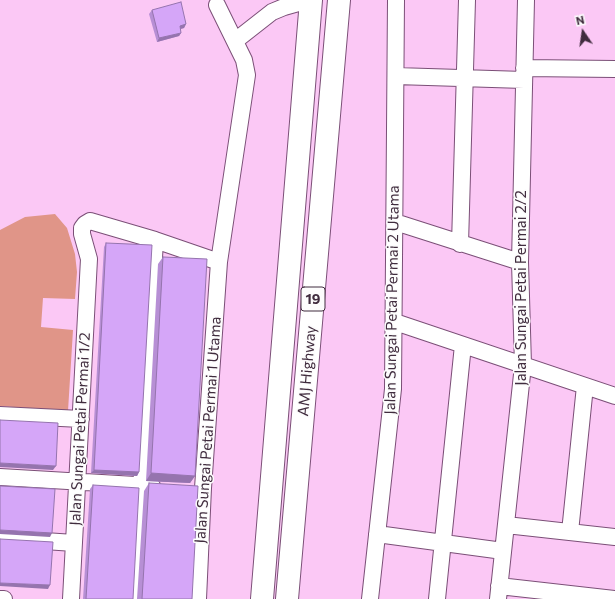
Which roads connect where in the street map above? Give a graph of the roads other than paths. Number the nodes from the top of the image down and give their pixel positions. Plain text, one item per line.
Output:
1 (310, 0) edge
2 (339, 0) edge
3 (396, 0) edge
4 (468, 0) edge
5 (526, 0) edge
6 (217, 5) dead end
7 (235, 41) junction
8 (615, 69) edge
9 (524, 74) junction
10 (396, 76) junction
11 (465, 78) junction
12 (395, 222) junction
13 (155, 240) junction
14 (460, 244) junction
15 (220, 262) junction
16 (520, 262) junction
17 (394, 322) junction
18 (463, 345) junction
19 (523, 365) junction
20 (585, 386) junction
21 (615, 396) edge
22 (0, 415) edge
23 (81, 419) junction
24 (0, 477) edge
25 (78, 482) junction
26 (141, 485) junction
27 (164, 486) edge
28 (506, 525) junction
29 (570, 532) junction
30 (377, 534) junction
31 (615, 537) edge
32 (0, 538) edge
33 (74, 543) junction
34 (443, 543) junction
35 (503, 550) junction
36 (499, 593) edge
37 (0, 599) edge
38 (4, 599) edge
39 (71, 599) edge
40 (134, 599) edge
41 (198, 599) edge
42 (262, 599) edge
43 (287, 599) edge
44 (370, 599) edge
45 (437, 599) edge
46 (615, 599) edge

1 - 7 street
1 - 42 highway, AMJ Highway / 19
2 - 43 highway, AMJ Highway / 19
3 - 10 street, Jalan Sungai Petai Permai 2 Utama
4 - 11 street
5 - 9 street, Jalan Sungai Petai Permai 2/2
6 - 7 street, Jalan Sungai Petai Permai 1 Utama
7 - 15 street, Jalan Sungai Petai Permai 1 Utama
8 - 9 street
9 - 11 street
9 - 16 street, Jalan Sungai Petai Permai 2/2
10 - 11 street
10 - 12 street, Jalan Sungai Petai Permai 2 Utama
11 - 14 street
12 - 14 street
12 - 17 street, Jalan Sungai Petai Permai 2 Utama
13 - 15 street
13 - 23 street, Jalan Sungai Petai Permai 1/2
13 - 26 street
14 - 16 street
15 - 41 street, Jalan Sungai Petai Permai 1 Utama
16 - 19 street, Jalan Sungai Petai Permai 2/2
17 - 18 street
17 - 30 street, Jalan Sungai Petai Permai 2 Utama
18 - 19 street
18 - 34 street
19 - 20 street
19 - 28 street, Jalan Sungai Petai Permai 2/2
20 - 21 street
20 - 29 street
22 - 23 street
23 - 25 street, Jalan Sungai Petai Permai 1/2
24 - 25 street
25 - 26 street
25 - 33 street, Jalan Sungai Petai Permai 1/2
26 - 27 street
26 - 40 street
28 - 29 street
28 - 35 street, Jalan Sungai Petai Permai 2/2
29 - 31 street
30 - 34 street
30 - 44 street, Jalan Sungai Petai Permai 2 Utama
32 - 33 street
33 - 39 street, Jalan Sungai Petai Permai 1/2
34 - 35 street
34 - 45 street
35 - 36 street, Jalan Sungai Petai Permai 2/2
36 - 46 street
37 - 38 street

